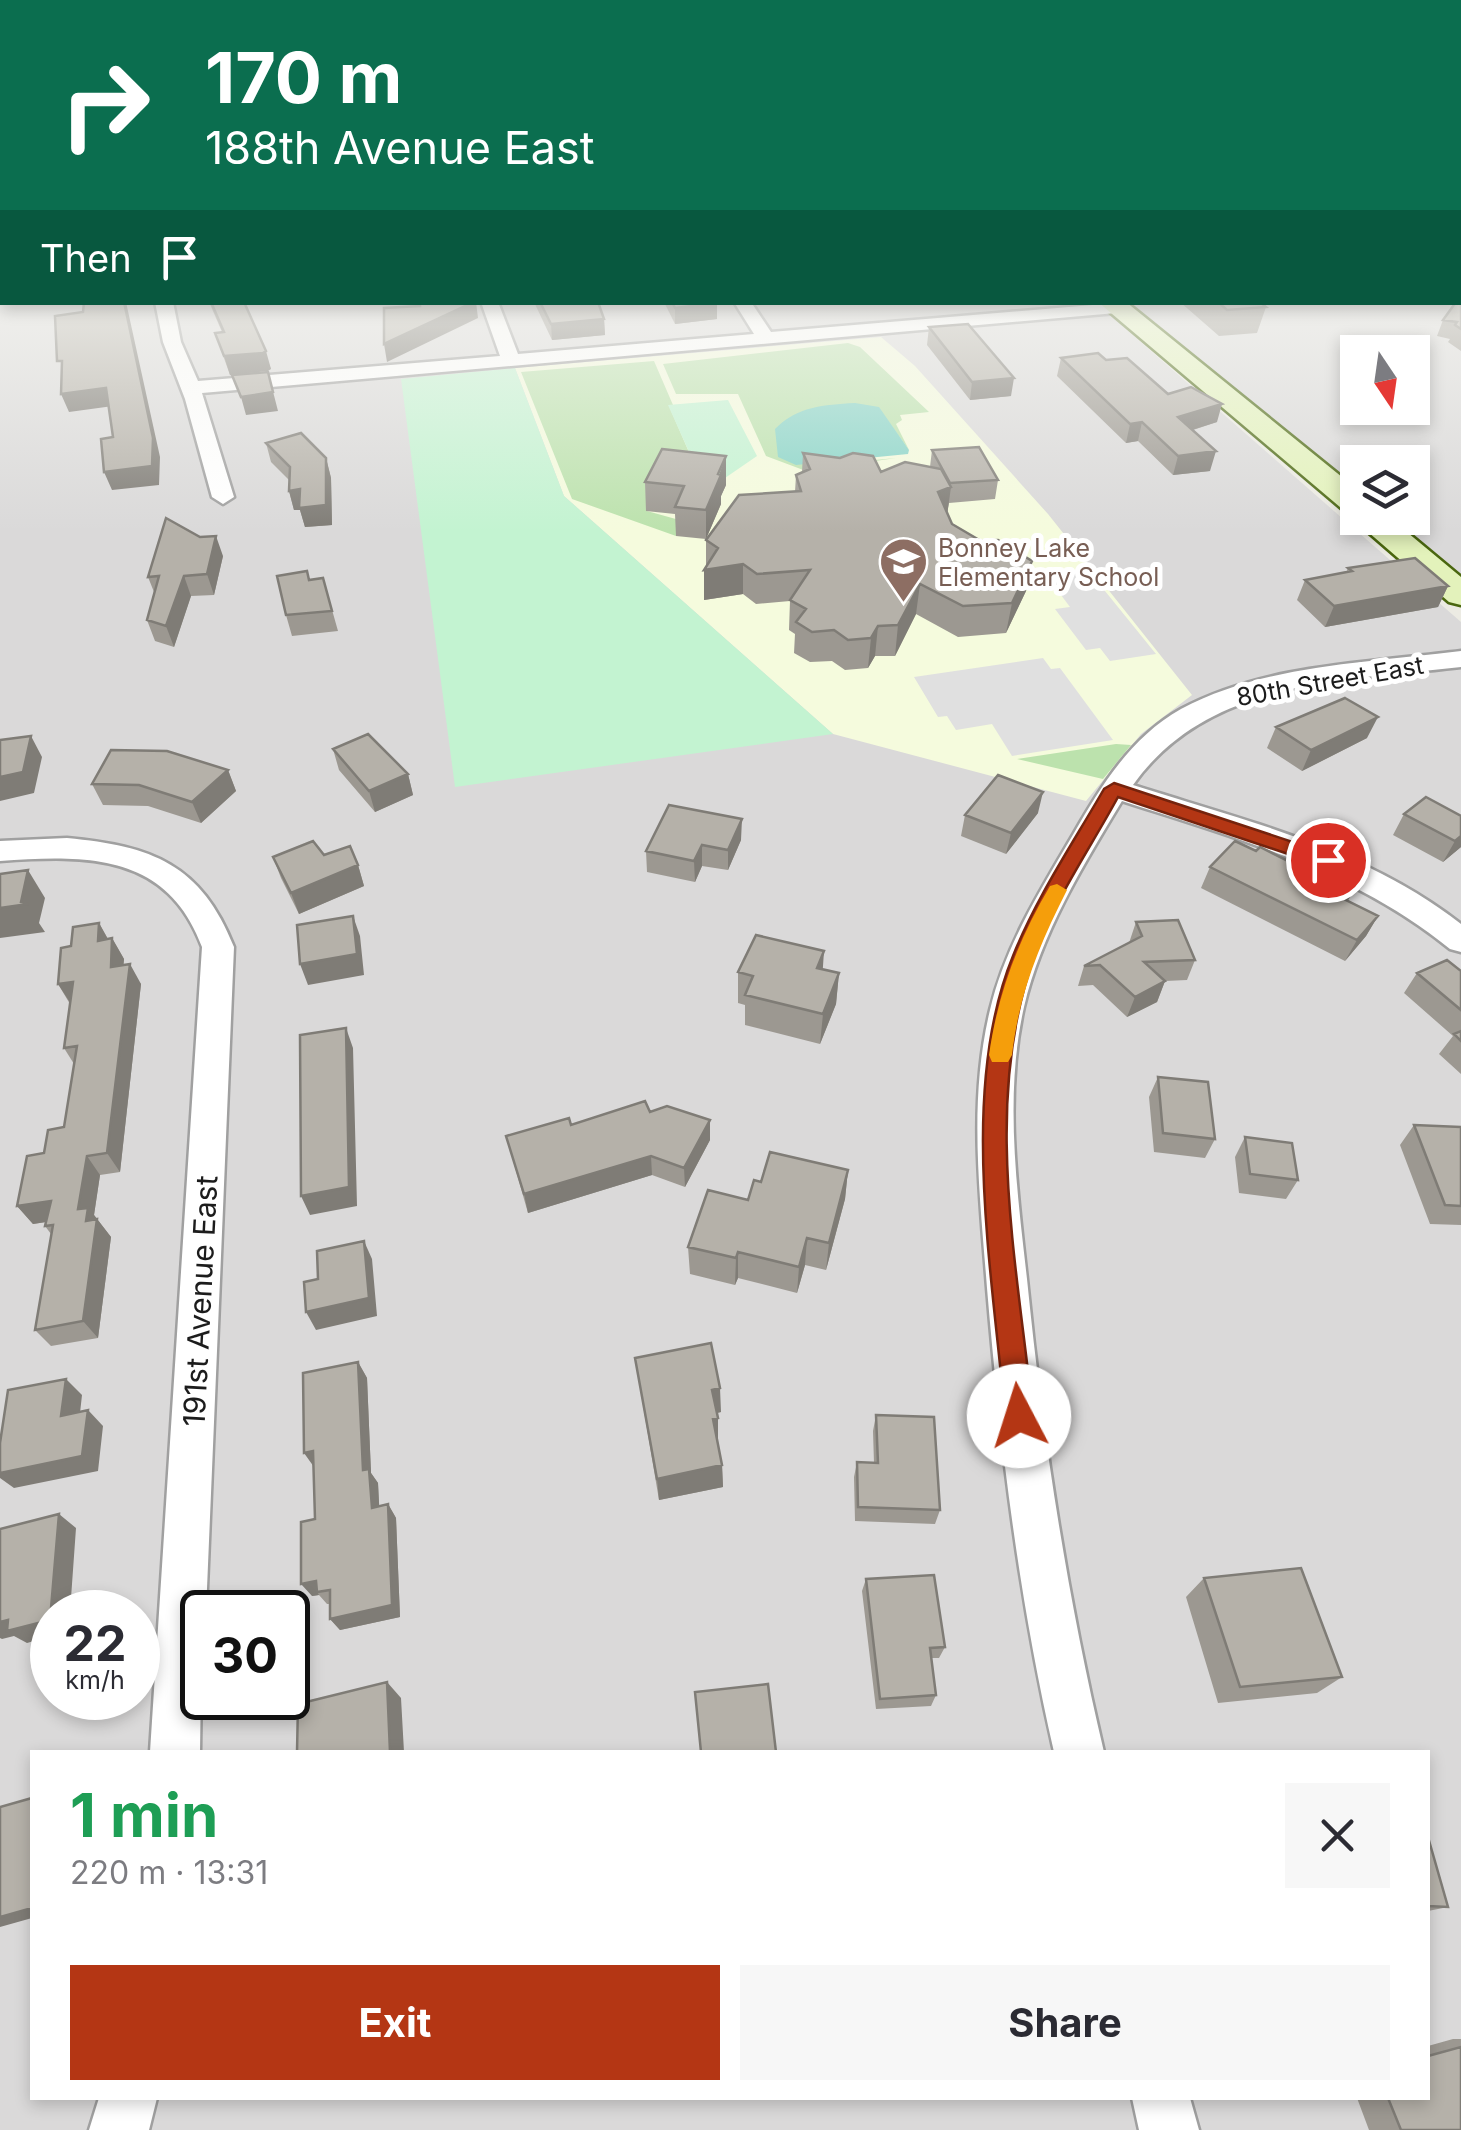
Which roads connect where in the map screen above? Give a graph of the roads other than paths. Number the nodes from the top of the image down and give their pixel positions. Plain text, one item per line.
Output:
1 (170, 333) edge
2 (501, 333) edge
3 (762, 333) edge
4 (810, 333) edge
5 (1148, 333) edge
6 (764, 336) junction
7 (511, 359) junction
8 (189, 388) junction
9 (1340, 491) edge
10 (223, 497) dead end
11 (1391, 535) edge
12 (1461, 594) edge
13 (1461, 659) edge
14 (1114, 789) junction
15 (0, 851) edge
16 (1461, 941) edge
17 (176, 1750) edge
18 (1079, 1750) edge
19 (127, 2100) edge
20 (1162, 2100) edge
21 (119, 2130) edge
22 (1169, 2130) edge

1 - 8 street
2 - 7 street
3 - 6 street
4 - 6 street
5 - 9 street
6 - 7 street
7 - 8 street
8 - 10 street
11 - 12 street
13 - 14 street, 80th Street East
14 - 16 street
14 - 18 street, 80th Street East
15 - 17 street, 191st Avenue East
19 - 21 street
20 - 22 street

